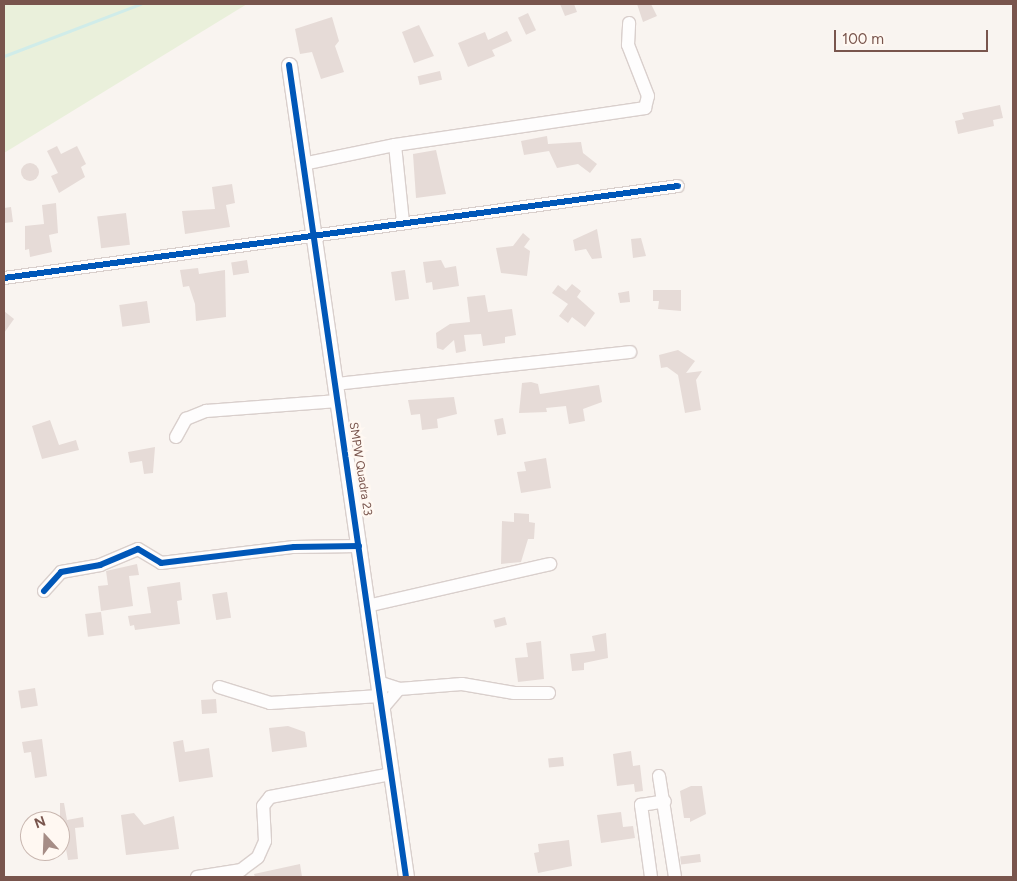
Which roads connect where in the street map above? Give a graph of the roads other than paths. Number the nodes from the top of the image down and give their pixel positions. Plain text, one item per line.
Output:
1 (629, 23) dead end
2 (289, 65) dead end
3 (395, 145) junction
4 (303, 164) junction
5 (678, 186) dead end
6 (403, 222) junction
7 (314, 235) junction
8 (4, 278) edge
9 (630, 352) dead end
10 (336, 384) junction
11 (338, 401) junction
12 (176, 437) dead end
13 (359, 546) junction
14 (550, 564) dead end
15 (44, 591) dead end
16 (367, 606) junction
17 (219, 687) dead end
18 (399, 690) junction
19 (549, 693) dead end
20 (380, 696) junction
21 (392, 774) junction
22 (659, 776) dead end
23 (664, 801) junction
24 (197, 877) edge
25 (406, 877) edge
26 (651, 877) edge
27 (675, 877) edge

1 - 3 street
2 - 4 street, SMPW Quadra 23
3 - 4 street
3 - 6 street
4 - 7 street, SMPW Quadra 23
5 - 6 street
6 - 7 street
7 - 8 street
7 - 10 street, SMPW Quadra 23
9 - 10 street
10 - 11 street, SMPW Quadra 23
11 - 12 street
11 - 13 street, SMPW Quadra 23
13 - 15 street
13 - 16 street, SMPW Quadra 23
14 - 16 street
16 - 20 street, SMPW Quadra 23
17 - 20 street
18 - 19 street
18 - 20 street
18 - 20 street
20 - 21 street, SMPW Quadra 23
21 - 24 street
21 - 25 street, SMPW Quadra 23
22 - 23 street
23 - 26 street
23 - 27 street

